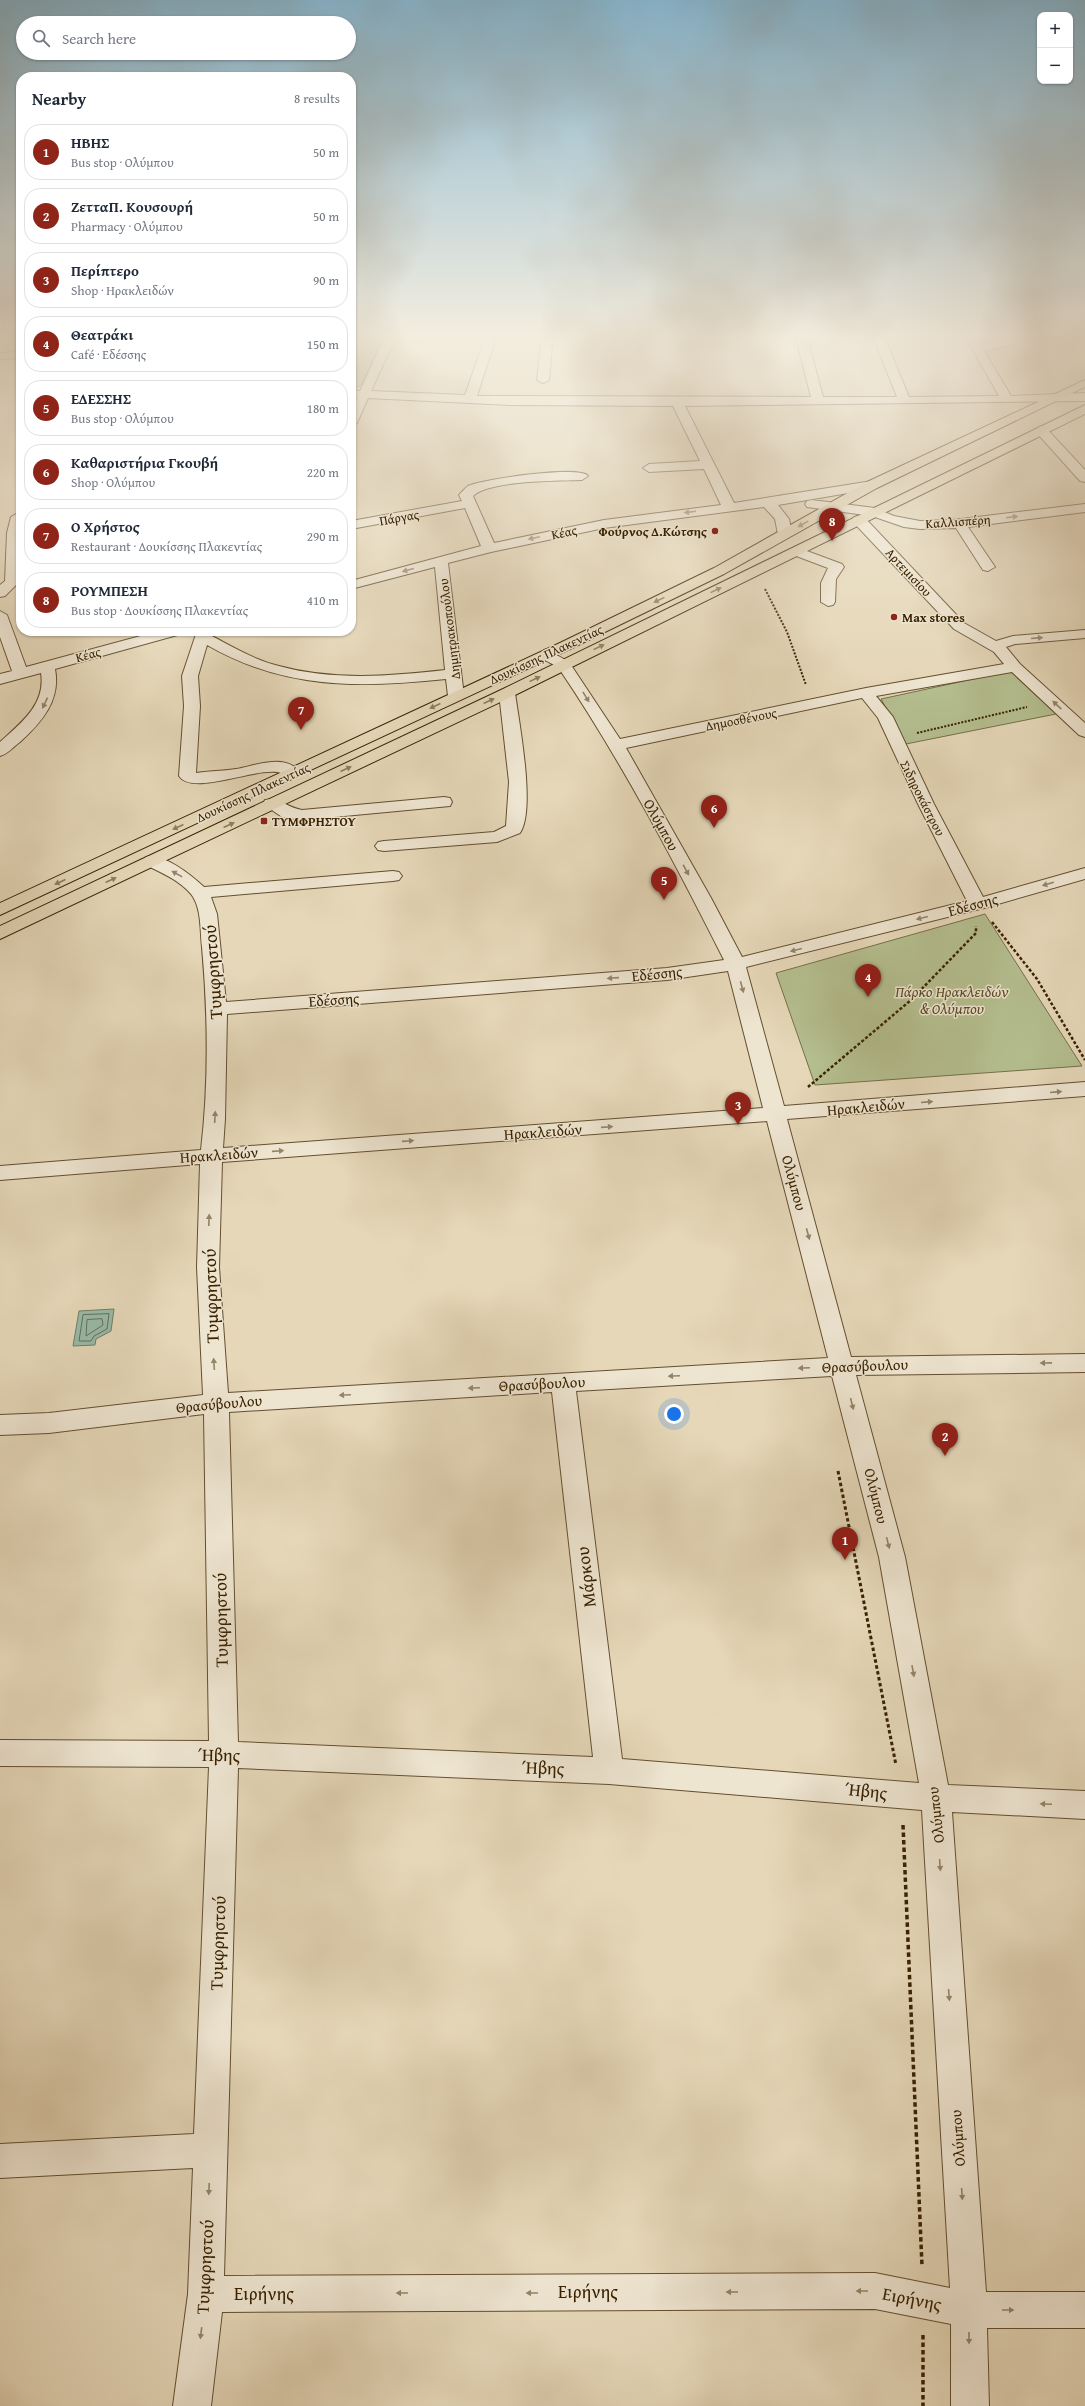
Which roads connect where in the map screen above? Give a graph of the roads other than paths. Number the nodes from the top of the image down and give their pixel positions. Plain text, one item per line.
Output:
1 (697, 446) edge
2 (953, 446) edge
3 (1008, 446) edge
4 (1056, 446) edge
5 (706, 465) junction
6 (649, 468) dead end
7 (582, 476) dead end
8 (1085, 478) edge
9 (872, 485) junction
10 (781, 501) junction
11 (766, 502) junction
12 (470, 503) junction
13 (834, 506) junction
14 (729, 507) junction
15 (1085, 508) edge
16 (875, 512) junction
17 (859, 520) junction
18 (959, 523) junction
19 (356, 524) edge
20 (16, 525) edge
21 (14, 533) junction
22 (785, 534) junction
23 (0, 536) edge
24 (489, 548) junction
25 (796, 551) junction
26 (14, 553) junction
27 (0, 556) edge
28 (441, 561) junction
29 (988, 567) dead end
30 (356, 584) edge
31 (0, 593) edge
32 (828, 602) dead end
33 (0, 615) edge
34 (1085, 634) edge
35 (157, 636) edge
36 (202, 636) edge
37 (206, 636) edge
38 (999, 647) junction
39 (546, 654) junction
40 (564, 664) junction
41 (48, 665) junction
42 (1015, 667) junction
43 (20, 673) junction
44 (454, 674) junction
45 (0, 679) edge
46 (507, 693) junction
47 (866, 693) junction
48 (456, 696) junction
49 (1085, 732) edge
50 (616, 744) junction
51 (0, 751) edge
52 (287, 776) junction
53 (444, 802) dead end
54 (271, 804) junction
55 (384, 846) dead end
56 (152, 861) junction
57 (1085, 873) edge
58 (393, 876) dead end
59 (200, 893) junction
60 (978, 904) junction
61 (0, 910) edge
62 (0, 933) edge
63 (736, 964) junction
64 (217, 1009) junction
65 (1085, 1089) edge
66 (776, 1115) junction
67 (211, 1156) junction
68 (0, 1173) edge
69 (1085, 1363) edge
70 (843, 1366) junction
71 (563, 1383) junction
72 (216, 1403) junction
73 (0, 1426) edge
74 (0, 1753) edge
75 (224, 1754) junction
76 (609, 1771) junction
77 (936, 1798) junction
78 (1085, 1805) edge
79 (211, 2150) junction
80 (0, 2161) edge
81 (206, 2294) junction
82 (969, 2310) junction
83 (1085, 2310) edge
84 (192, 2406) edge
85 (970, 2406) edge

1 - 5 street
2 - 9 main road, Δουκίσσης Πλακεντίας
3 - 16 main road, Δουκίσσης Πλακεντίας
4 - 8 street
5 - 6 street
5 - 14 street
7 - 12 street
9 - 10 street, Κέας
9 - 13 main road, Δουκίσσης Πλακεντίας
10 - 11 street, Κέας
10 - 13 street, Κέας
11 - 14 street, Κέας
11 - 22 street
12 - 19 street, Πάργας
12 - 24 street
13 - 16 street, Καλλισπέρη
13 -> 22 main road, Δουκίσσης Πλακεντίας
14 -> 24 street, Κέας
18 -> 15 street, Καλλισπέρη
16 - 17 main road, Δουκίσσης Πλακεντίας
16 - 18 street, Καλλισπέρη
17 - 25 main road, Δουκίσσης Πλακεντίας
17 - 38 street, Αρτεμισίου
18 - 29 street
20 - 21 street
21 - 23 street
21 - 26 street
22 -> 39 main road, Δουκίσσης Πλακεντίας
24 - 28 street, Κέας
25 - 32 street
40 -> 25 main road, Δουκίσσης Πλακεντίας
26 - 27 street
26 - 31 street
28 -> 30 street, Κέας
28 - 44 street, Δημητρακοπούλου
33 - 43 street
38 -> 34 street
35 - 41 street, Κέας
36 - 52 street
37 - 44 street
38 - 42 street, Αρτεμισίου
39 - 40 street, Ολύμπου
39 - 48 main road, Δουκίσσης Πλακεντίας
46 -> 40 main road, Δουκίσσης Πλακεντίας
40 -> 50 street, Ολύμπου
41 - 43 street, Κέας
41 -> 51 street
42 - 47 street, Δημοσθένους
49 -> 42 street, Αρτεμισίου
43 - 45 street, Κέας
44 - 48 street, Δημητρακοπούλου
54 -> 46 main road, Δουκίσσης Πλακεντίας
46 - 55 street
47 - 50 street, Δημοσθένους
47 - 60 street, Σιδηροκάστρου
48 -> 52 main road, Δουκίσσης Πλακεντίας
50 -> 63 street, Ολύμπου
52 -> 61 main road, Δουκίσσης Πλακεντίας
53 - 54 street
56 -> 54 main road, Δουκίσσης Πλακεντίας
59 -> 56 street, Τυμφρηστού
62 -> 56 main road, Δουκίσσης Πλακεντίας
57 -> 60 street, Εδέσσης
58 - 59 street
59 - 64 street, Τυμφρηστού
60 -> 63 street, Εδέσσης
63 -> 64 street, Εδέσσης
63 -> 66 street, Ολύμπου
67 -> 64 street, Τυμφρηστού
66 -> 65 street, Ηρακλειδών
67 -> 66 street, Ηρακλειδών
66 -> 70 street, Ολύμπου
67 - 68 street, Ηρακλειδών
72 -> 67 street, Τυμφρηστού
69 -> 70 street, Θρασύβουλου
70 -> 71 street, Θρασύβουλου
70 -> 77 street, Ολύμπου
71 -> 72 street, Θρασύβουλου
71 - 76 street, Μάρκου
72 - 73 street, Θρασύβουλου
72 - 75 street, Τυμφρηστού
74 - 75 street, Ήβης
75 - 76 street, Ήβης
75 - 79 street, Τυμφρηστού
76 - 77 street, Ήβης
78 -> 77 street, Ήβης
77 -> 82 street, Ολύμπου
79 - 80 street
79 -> 81 street, Τυμφρηστού
82 -> 81 street, Ειρήνης
81 -> 84 street, Τυμφρηστού
82 -> 83 street, Ειρήνης
82 -> 85 street, Ολύμπου

